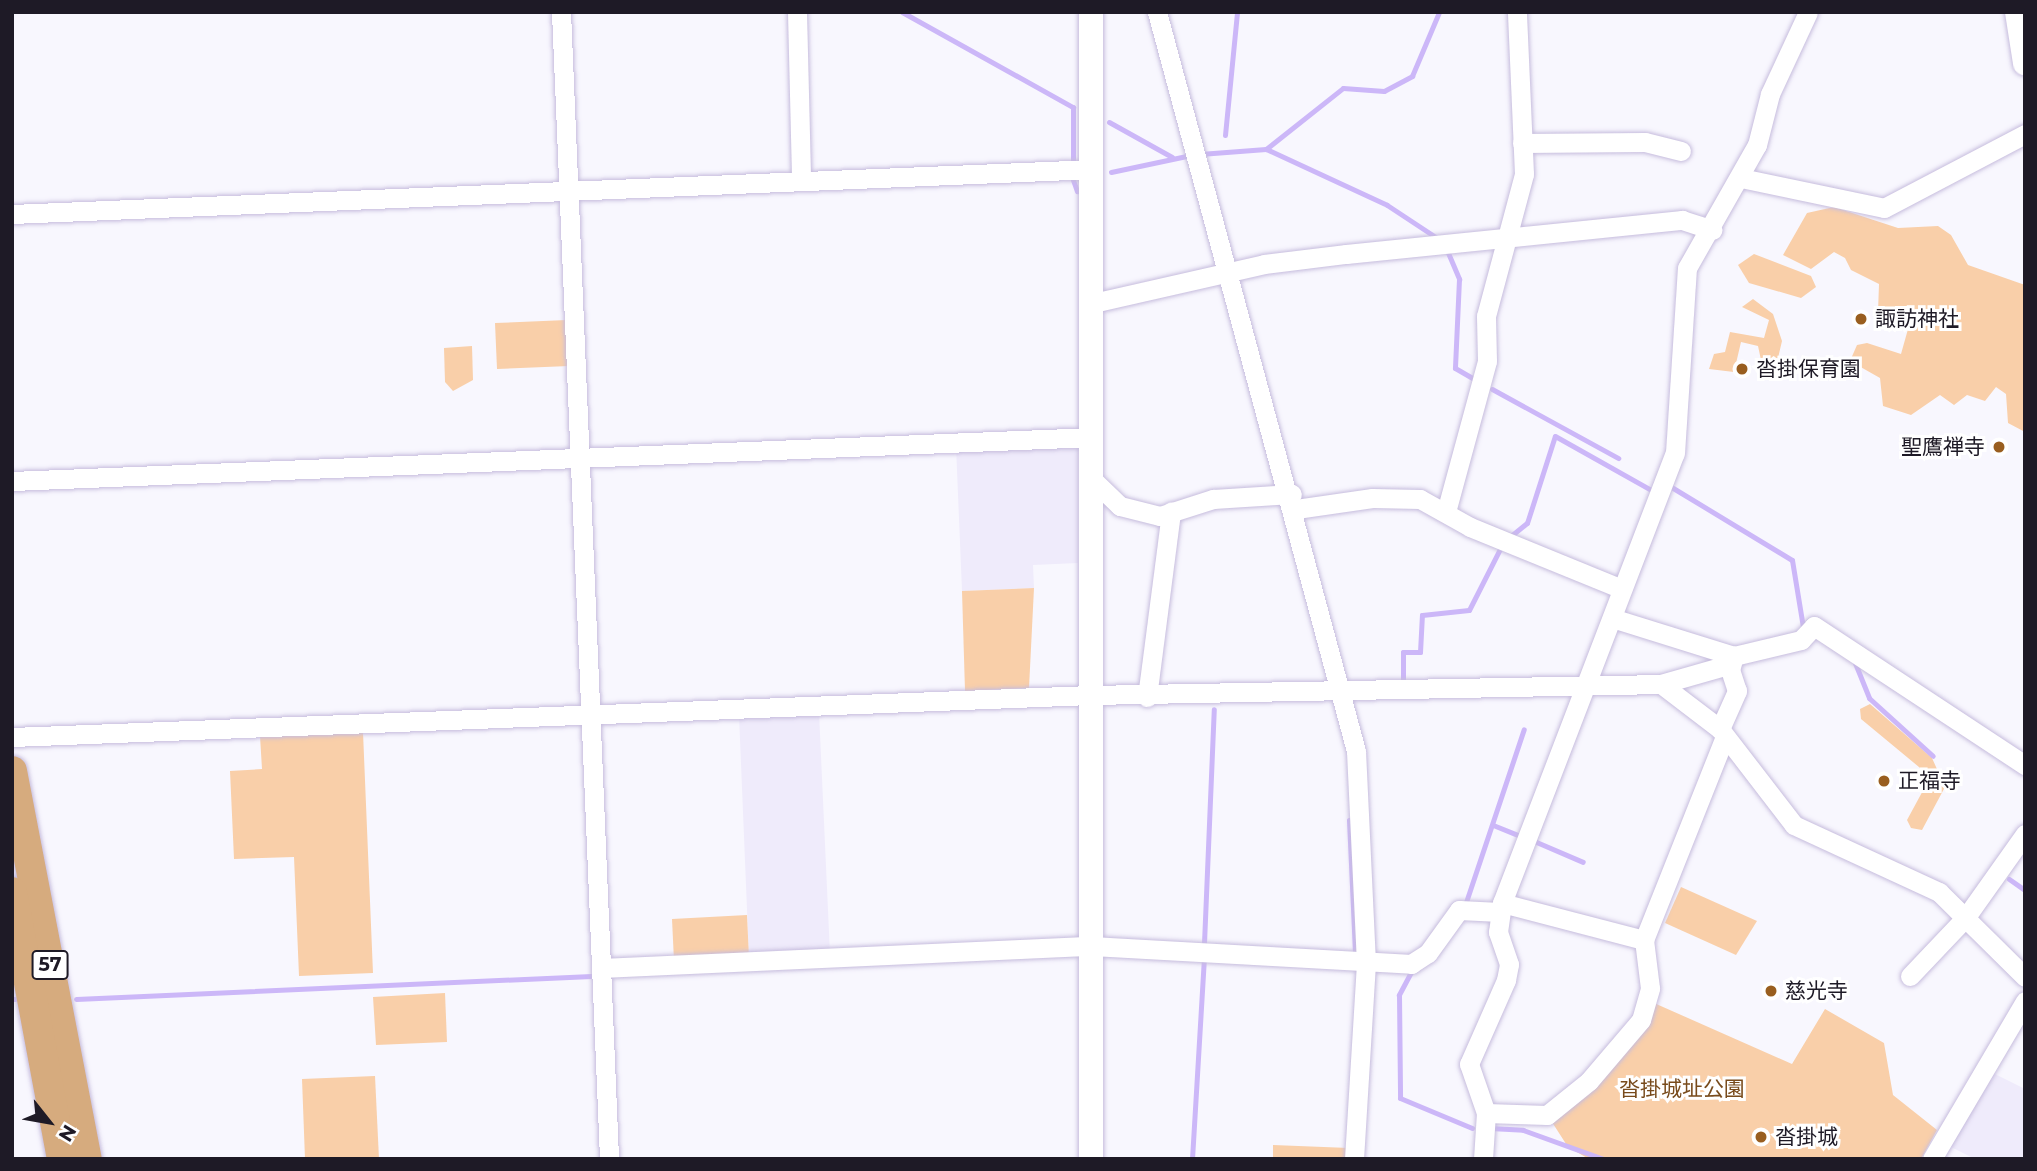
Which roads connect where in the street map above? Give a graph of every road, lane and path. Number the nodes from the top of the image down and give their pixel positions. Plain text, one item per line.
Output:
1 (561, 12) edge
2 (797, 12) edge
3 (1091, 12) edge
4 (1157, 12) edge
5 (1517, 12) edge
6 (1808, 12) edge
7 (2017, 12) edge
8 (2025, 63) edge
9 (2025, 134) edge
10 (1522, 143) junction
11 (1681, 151) dead end
12 (1093, 169) junction
13 (1741, 178) junction
14 (801, 180) junction
15 (568, 190) junction
16 (12, 214) edge
17 (1712, 230) junction
18 (1503, 236) junction
19 (1227, 273) junction
20 (1093, 303) junction
21 (1093, 437) junction
22 (580, 457) junction
23 (1092, 479) junction
24 (12, 481) edge
25 (1294, 502) junction
26 (1171, 512) junction
27 (1446, 512) junction
28 (1622, 589) junction
29 (1612, 618) junction
30 (1732, 660) junction
31 (1661, 684) junction
32 (1582, 685) junction
33 (1342, 691) junction
34 (1090, 695) junction
35 (1147, 697) junction
36 (593, 713) junction
37 (1723, 732) junction
38 (12, 737) edge
39 (2025, 765) edge
40 (12, 771) edge
41 (2025, 834) edge
42 (12, 892) edge
43 (1501, 908) junction
44 (1966, 917) junction
45 (1644, 940) junction
46 (1092, 946) junction
47 (1366, 963) junction
48 (601, 968) junction
49 (1910, 976) dead end
50 (2025, 977) edge
51 (22, 993) edge
52 (2025, 1001) edge
53 (1486, 1113) junction
54 (62, 1159) edge
55 (87, 1159) edge
56 (609, 1159) edge
57 (1091, 1159) edge
58 (1354, 1159) edge
59 (1483, 1159) edge
60 (1931, 1159) edge

1 - 15 street
2 - 14 street
3 - 12 street
4 - 19 street
5 - 10 street
6 - 13 street
7 - 8 street
9 - 13 street
10 - 11 street
10 - 18 street
12 - 14 street
12 - 20 street
13 - 17 street
14 - 15 street
15 - 16 street
15 - 22 street
17 - 18 street
17 - 28 street
18 - 19 street
18 - 27 street
19 - 20 street
19 - 25 street
20 - 21 street
21 - 22 street
21 - 23 street
22 - 24 street
22 - 36 street
23 - 26 street
23 - 34 street
25 - 26 street
25 - 27 street
25 - 33 street
26 - 35 street
27 - 28 street
28 - 29 street
29 - 30 street
29 - 32 street
30 - 31 street
30 - 37 street
30 - 39 street
31 - 32 street
31 - 37 street
32 - 33 street
32 - 43 street
33 - 35 street
33 - 47 street
34 - 35 street
34 - 36 street
34 - 46 street
36 - 38 street
36 - 48 street
37 - 44 street
37 - 45 street
40 - 55 main road, 57
41 - 44 street
42 - 51 main road, 57
43 - 45 street
43 - 47 street
43 - 53 street
44 - 49 street
44 - 50 street
45 - 53 street
46 - 47 street
46 - 48 street
46 - 57 street
47 - 58 street
48 - 56 street
51 - 54 main road, 57
52 - 60 street
53 - 59 street

